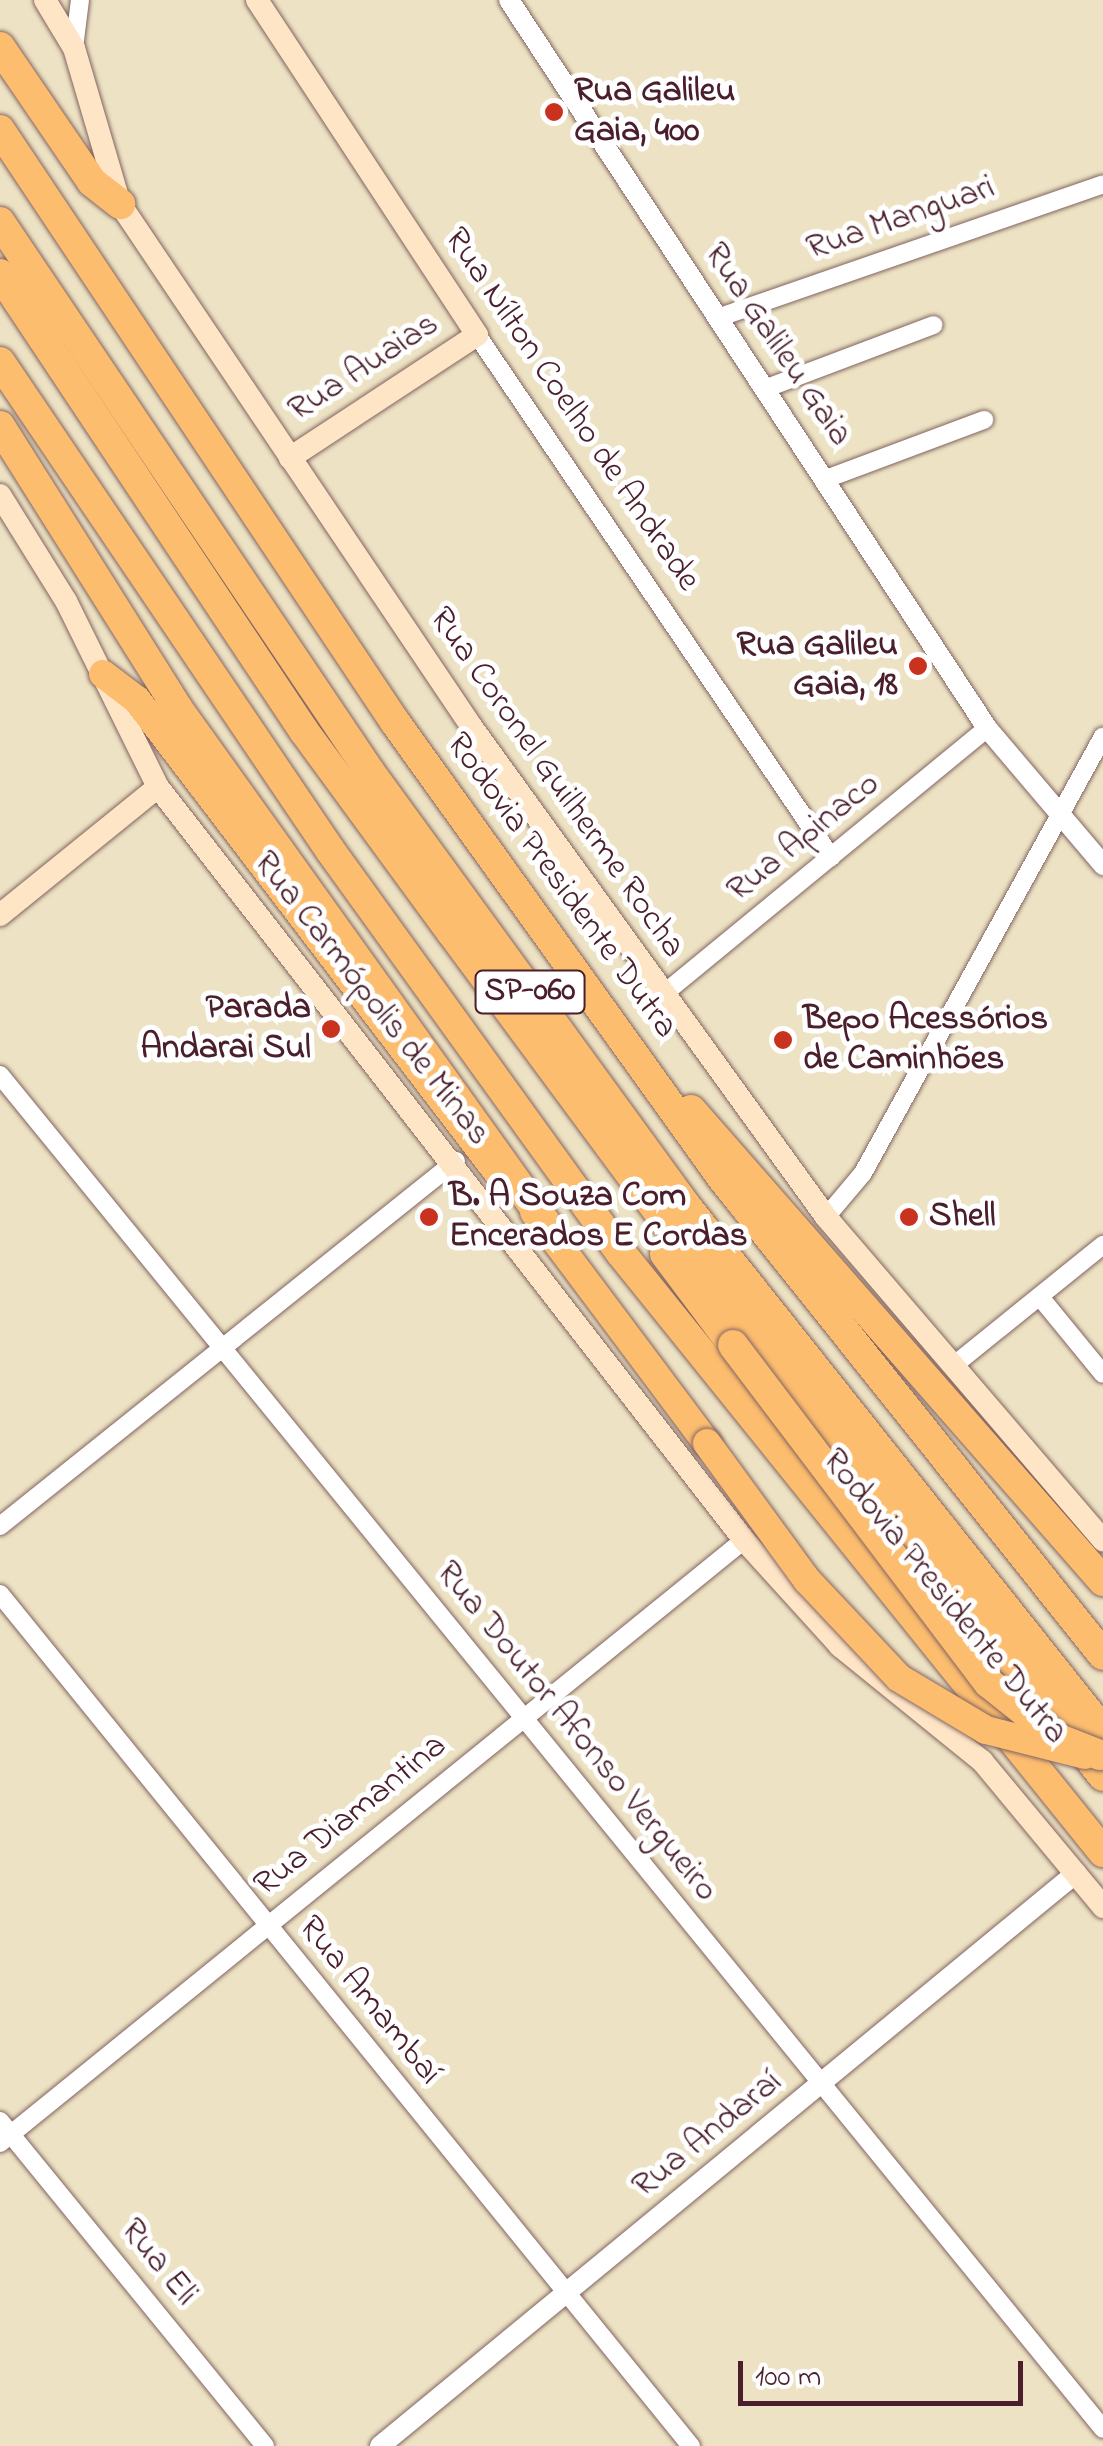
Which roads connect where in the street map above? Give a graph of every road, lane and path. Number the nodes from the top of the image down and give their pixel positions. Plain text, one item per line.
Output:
1 (45, 0) edge
2 (80, 0) edge
3 (258, 0) edge
4 (508, 0) edge
5 (0, 47) edge
6 (74, 48) junction
7 (0, 130) edge
8 (1103, 184) edge
9 (120, 204) junction
10 (0, 222) edge
11 (0, 274) edge
12 (720, 317) junction
13 (934, 325) dead end
14 (477, 336) junction
15 (0, 362) edge
16 (767, 388) junction
17 (984, 420) dead end
18 (0, 426) edge
19 (290, 458) junction
20 (826, 479) junction
21 (0, 495) edge
22 (103, 674) junction
23 (988, 728) junction
24 (1103, 737) edge
25 (158, 788) junction
26 (1058, 812) junction
27 (832, 858) junction
28 (1103, 865) edge
29 (0, 915) edge
30 (490, 985) junction
31 (661, 996) junction
32 (646, 1067) junction
33 (0, 1075) edge
34 (456, 1162) junction
35 (826, 1218) junction
36 (548, 1226) junction
37 (1103, 1246) edge
38 (1040, 1297) junction
39 (222, 1350) junction
40 (953, 1366) junction
41 (1103, 1374) edge
42 (0, 1526) edge
43 (744, 1540) junction
44 (1103, 1540) edge
45 (1103, 1580) edge
46 (0, 1594) edge
47 (1103, 1655) edge
48 (524, 1718) junction
49 (1102, 1754) edge
50 (1103, 1852) edge
51 (1076, 1873) junction
52 (1103, 1908) edge
53 (266, 1927) junction
54 (820, 2085) junction
55 (4, 2133) edge
56 (566, 2292) junction
57 (1103, 2429) edge
58 (266, 2446) edge
59 (380, 2446) edge
60 (691, 2446) edge

1 - 6 main road
2 - 6 street, Rua Coronel Guilherme Rocha
3 - 14 main road, Rua Nílton Coelho de Andrade
4 - 12 street, Rua Galileu Gaia
5 - 9 highway
6 - 9 main road, Rua Coronel Guilherme Rocha
7 - 32 highway, Rodovia Presidente Dutra / SP-060
8 - 12 street, Rua Manguari
9 - 19 main road, Rua Coronel Guilherme Rocha
10 - 49 highway, Rodovia Presidente Dutra / SP-060
11 - 30 highway, Rodovia Presidente Dutra / SP-060
12 - 16 street, Rua Galileu Gaia
13 - 16 street
14 - 19 main road, Rua Auaias
14 - 27 street, Rua Nílton Coelho de Andrade
15 - 50 highway, Rodovia Presidente Dutra / SP-060
16 - 20 street, Rua Galileu Gaia
17 - 20 street
18 - 36 highway
19 - 31 main road, Rua Coronel Guilherme Rocha
20 - 23 street, Rua Galileu Gaia
21 - 22 main road, Rua Carmópolis de Minas
22 - 25 main road, Rua Carmópolis de Minas
22 - 36 highway
23 - 26 street, Rua Galileu Gaia
23 - 27 street, Rua Apinaco
24 - 26 street
25 - 29 main road
25 - 34 main road, Rua Carmópolis de Minas
26 - 28 street, Rua Galileu Gaia
26 - 35 street
27 - 31 street, Rua Apinaco
30 - 49 highway, Rodovia Presidente Dutra / SP-060
30 - 49 highway, bridge
31 - 35 main road, Rua Coronel Guilherme Rocha
32 - 45 highway
32 - 47 highway, Rodovia Presidente Dutra / SP-060
33 - 39 street, Rua Doutor Afonso Vergueiro
34 - 39 street
34 - 43 main road, Rua Carmópolis de Minas
35 - 40 main road, Rua Coronel Guilherme Rocha
36 - 49 highway, bridge
37 - 38 street
38 - 40 street
38 - 41 street
39 - 42 street
39 - 48 street, Rua Doutor Afonso Vergueiro
40 - 44 main road, Rua Coronel Guilherme Rocha
43 - 48 street, Rua Diamantina
43 - 51 main road, Rua Carmópolis de Minas
46 - 53 street, Rua Amambaí
48 - 53 street, Rua Diamantina
48 - 54 street, Rua Doutor Afonso Vergueiro
51 - 52 main road, Rua Carmópolis de Minas
51 - 54 street, Rua Andaraí
53 - 55 street, Rua Diamantina
53 - 56 street, Rua Amambaí
54 - 56 street, Rua Andaraí
54 - 57 street, Rua Doutor Afonso Vergueiro
55 - 58 street, Rua Eli
56 - 59 street, Rua Andaraí
56 - 60 street, Rua Amambaí

